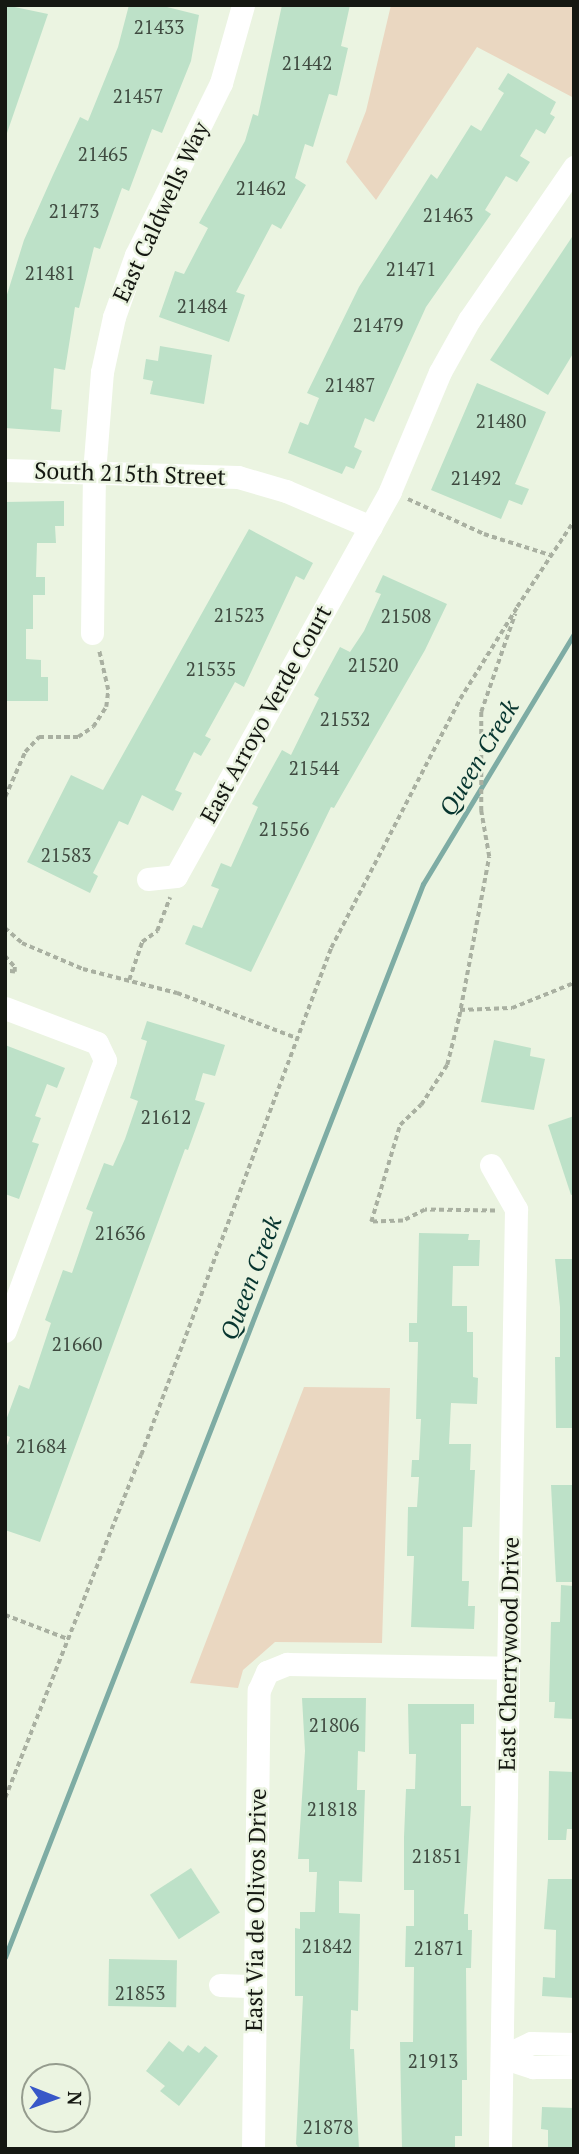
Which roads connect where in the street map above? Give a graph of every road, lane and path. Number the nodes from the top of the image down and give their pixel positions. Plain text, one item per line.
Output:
1 (243, 5) edge
2 (574, 167) edge
3 (5, 470) edge
4 (94, 472) junction
5 (390, 491) junction
6 (574, 521) edge
7 (371, 527) junction
8 (551, 555) junction
9 (517, 606) junction
10 (92, 633) joint
11 (5, 797) edge
12 (176, 876) junction
13 (148, 879) dead end
14 (5, 928) edge
15 (5, 957) edge
16 (5, 971) edge
17 (129, 980) junction
18 (574, 983) edge
19 (5, 1008) edge
20 (460, 1010) junction
21 (297, 1038) junction
22 (491, 1165) dead end
23 (516, 1209) junction
24 (5, 1331) edge
25 (5, 1615) edge
26 (68, 1639) junction
27 (508, 1668) junction
28 (5, 1798) edge
29 (220, 1985) dead end
30 (255, 1986) junction
31 (574, 2044) edge
32 (502, 2057) junction
33 (574, 2067) edge
34 (253, 2149) edge
35 (500, 2149) edge

1 - 4 street, East Caldwells Way
2 - 5 street, East Arroyo Verde Court
3 - 4 street, South 215th Street
4 - 7 street, South 215th Street
4 - 10 street, East Caldwells Way
5 - 7 street, East Arroyo Verde Court
5 - 8 path
6 - 8 path
7 - 12 street, East Arroyo Verde Court
8 - 9 path
9 - 20 path
9 - 21 path
10 - 11 path
12 - 13 street
12 - 17 path
14 - 17 path
15 - 16 path
17 - 21 path
18 - 20 path
19 - 24 street
20 - 23 path
21 - 26 path
22 - 23 street
23 - 27 street, East Cherrywood Drive
25 - 26 path
26 - 28 path
27 - 30 street, East Via de Olivos Drive
27 - 32 street, East Cherrywood Drive
29 - 30 street
30 - 34 street, East Via de Olivos Drive
31 - 32 street
32 - 33 street
32 - 35 street, East Cherrywood Drive

